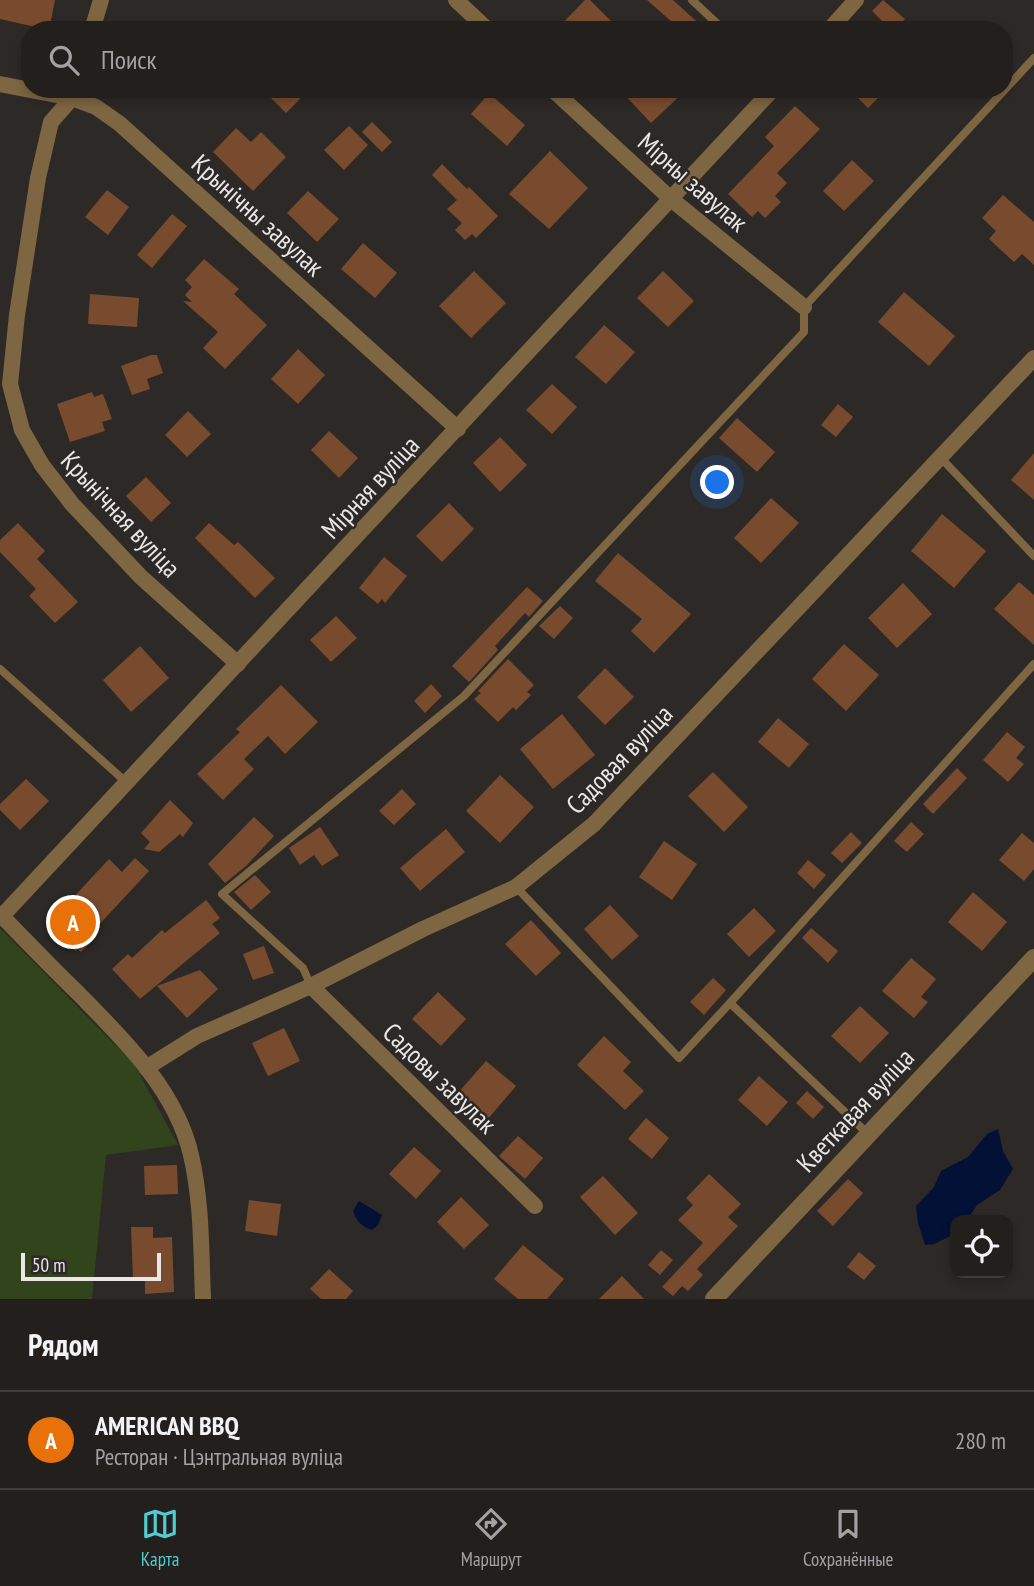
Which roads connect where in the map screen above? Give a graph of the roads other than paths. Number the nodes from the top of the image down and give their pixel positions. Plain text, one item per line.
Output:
1 (101, 0) edge
2 (456, 0) edge
3 (692, 0) edge
4 (856, 0) edge
5 (95, 21) edge
6 (478, 21) edge
7 (714, 21) edge
8 (836, 21) edge
9 (1034, 58) edge
10 (1013, 81) edge
11 (0, 84) edge
12 (21, 87) edge
13 (70, 98) edge
14 (80, 98) edge
15 (562, 98) edge
16 (765, 98) edge
17 (997, 98) edge
18 (671, 199) junction
19 (804, 307) junction
20 (1034, 358) edge
21 (458, 429) junction
22 (940, 457) junction
23 (1034, 556) edge
24 (238, 664) junction
25 (1034, 664) edge
26 (0, 669) edge
27 (126, 782) junction
28 (516, 887) junction
29 (1, 915) edge
30 (1034, 958) edge
31 (311, 986) junction
32 (730, 1003) junction
33 (146, 1068) junction
34 (869, 1134) junction
35 (535, 1206) dead end
36 (203, 1299) edge
37 (714, 1299) edge

1 - 5 street
2 - 6 street
3 - 7 lane
4 - 8 street
9 - 10 lane
11 - 12 street, Крынічны завулак
13 - 24 street, Крынічная вуліца
14 - 21 street, Крынічны завулак
15 - 18 street, Мірны завулак
16 - 18 street, Мірная вуліца
17 - 19 lane
18 - 19 street, Мірны завулак
18 - 21 street, Мірная вуліца
19 - 31 lane
20 - 22 street, Садовая вуліца
21 - 24 street, Мірная вуліца
22 - 23 lane
22 - 28 street, Садовая вуліца
24 - 27 street, Мірная вуліца
25 - 32 lane
26 - 27 lane
27 - 29 street, Мірная вуліца
28 - 31 street, Садовая вуліца
28 - 32 lane
29 - 33 street
30 - 34 street, Кветкавая вуліца
31 - 33 street, Садовая вуліца
31 - 35 street, Садовы завулак
32 - 34 lane
33 - 36 street
34 - 37 street, Кветкавая вуліца

